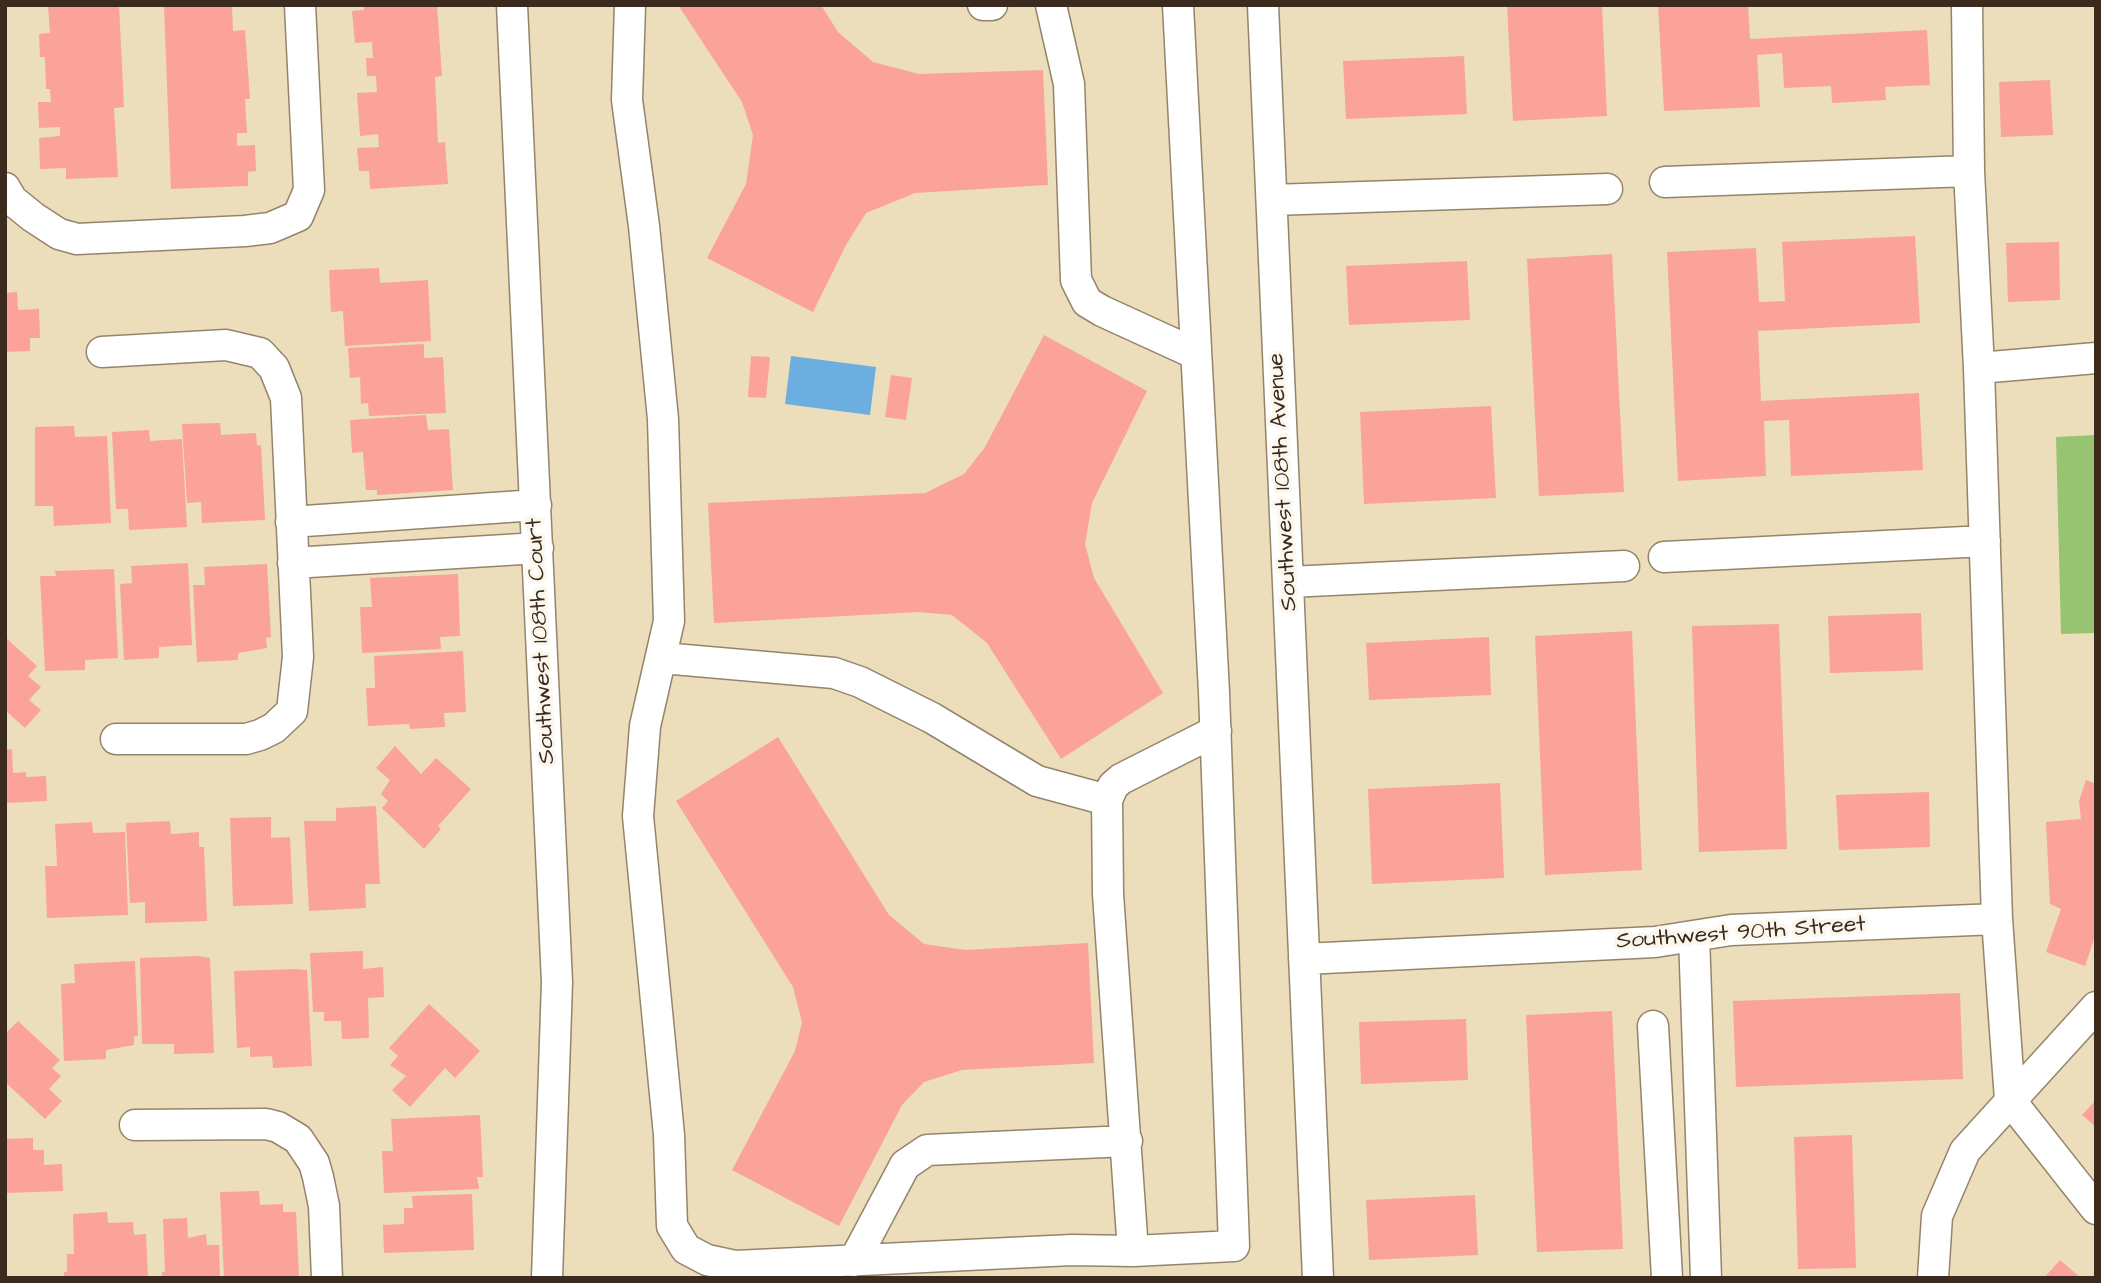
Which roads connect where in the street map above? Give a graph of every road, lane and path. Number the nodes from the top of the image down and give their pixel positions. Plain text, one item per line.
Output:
1 (300, 5) edge
2 (512, 5) edge
3 (630, 5) edge
4 (983, 5) edge
5 (992, 5) edge
6 (1051, 5) edge
7 (1178, 5) edge
8 (1263, 5) edge
9 (1966, 5) edge
10 (1969, 171) junction
11 (1665, 182) dead end
12 (5, 188) edge
13 (1607, 189) dead end
14 (1272, 200) junction
15 (102, 352) dead end
16 (1196, 354) junction
17 (2096, 358) edge
18 (1979, 368) junction
19 (536, 505) junction
20 (441, 512) junction
21 (291, 522) junction
22 (1985, 541) junction
23 (538, 548) junction
24 (442, 551) junction
25 (1664, 557) dead end
26 (293, 563) junction
27 (1624, 566) dead end
28 (1289, 582) junction
29 (662, 658) junction
30 (1216, 731) junction
31 (116, 738) dead end
32 (1107, 800) junction
33 (1997, 919) junction
34 (1694, 936) junction
35 (1304, 960) junction
36 (2096, 1007) edge
37 (1653, 1026) dead end
38 (2010, 1100) junction
39 (135, 1125) dead end
40 (1127, 1141) junction
41 (2096, 1209) edge
42 (1133, 1251) junction
43 (854, 1261) junction
44 (327, 1278) edge
45 (547, 1278) edge
46 (1318, 1278) edge
47 (1667, 1278) edge
48 (1706, 1278) edge
49 (1933, 1278) edge

1 - 12 street
2 - 19 street, Southwest 108th Court
3 - 29 street
4 - 5 street
6 - 16 street
7 - 16 street
8 - 14 street, Southwest 108th Avenue
9 - 10 street
10 - 11 street
10 - 18 street
13 - 14 street
14 - 28 street, Southwest 108th Avenue
15 - 21 street
16 - 30 street
17 - 18 street
18 - 22 street
19 - 20 street
19 - 23 street, Southwest 108th Court
20 - 21 street
20 - 24 street
21 - 26 street
22 - 25 street
22 - 33 street
23 - 24 street
23 - 45 street, Southwest 108th Court
24 - 26 street
26 - 31 street
27 - 28 street
28 - 35 street, Southwest 108th Avenue
29 - 32 street
29 - 43 street
30 - 32 street
30 - 42 street
32 - 40 street
33 - 34 street, Southwest 90th Street
33 - 38 street
34 - 35 street, Southwest 90th Street
34 - 48 street
35 - 46 street, Southwest 108th Avenue
36 - 38 street
37 - 47 street
38 - 41 street
38 - 49 street
39 - 44 street
40 - 42 street
40 - 43 street
42 - 43 street

